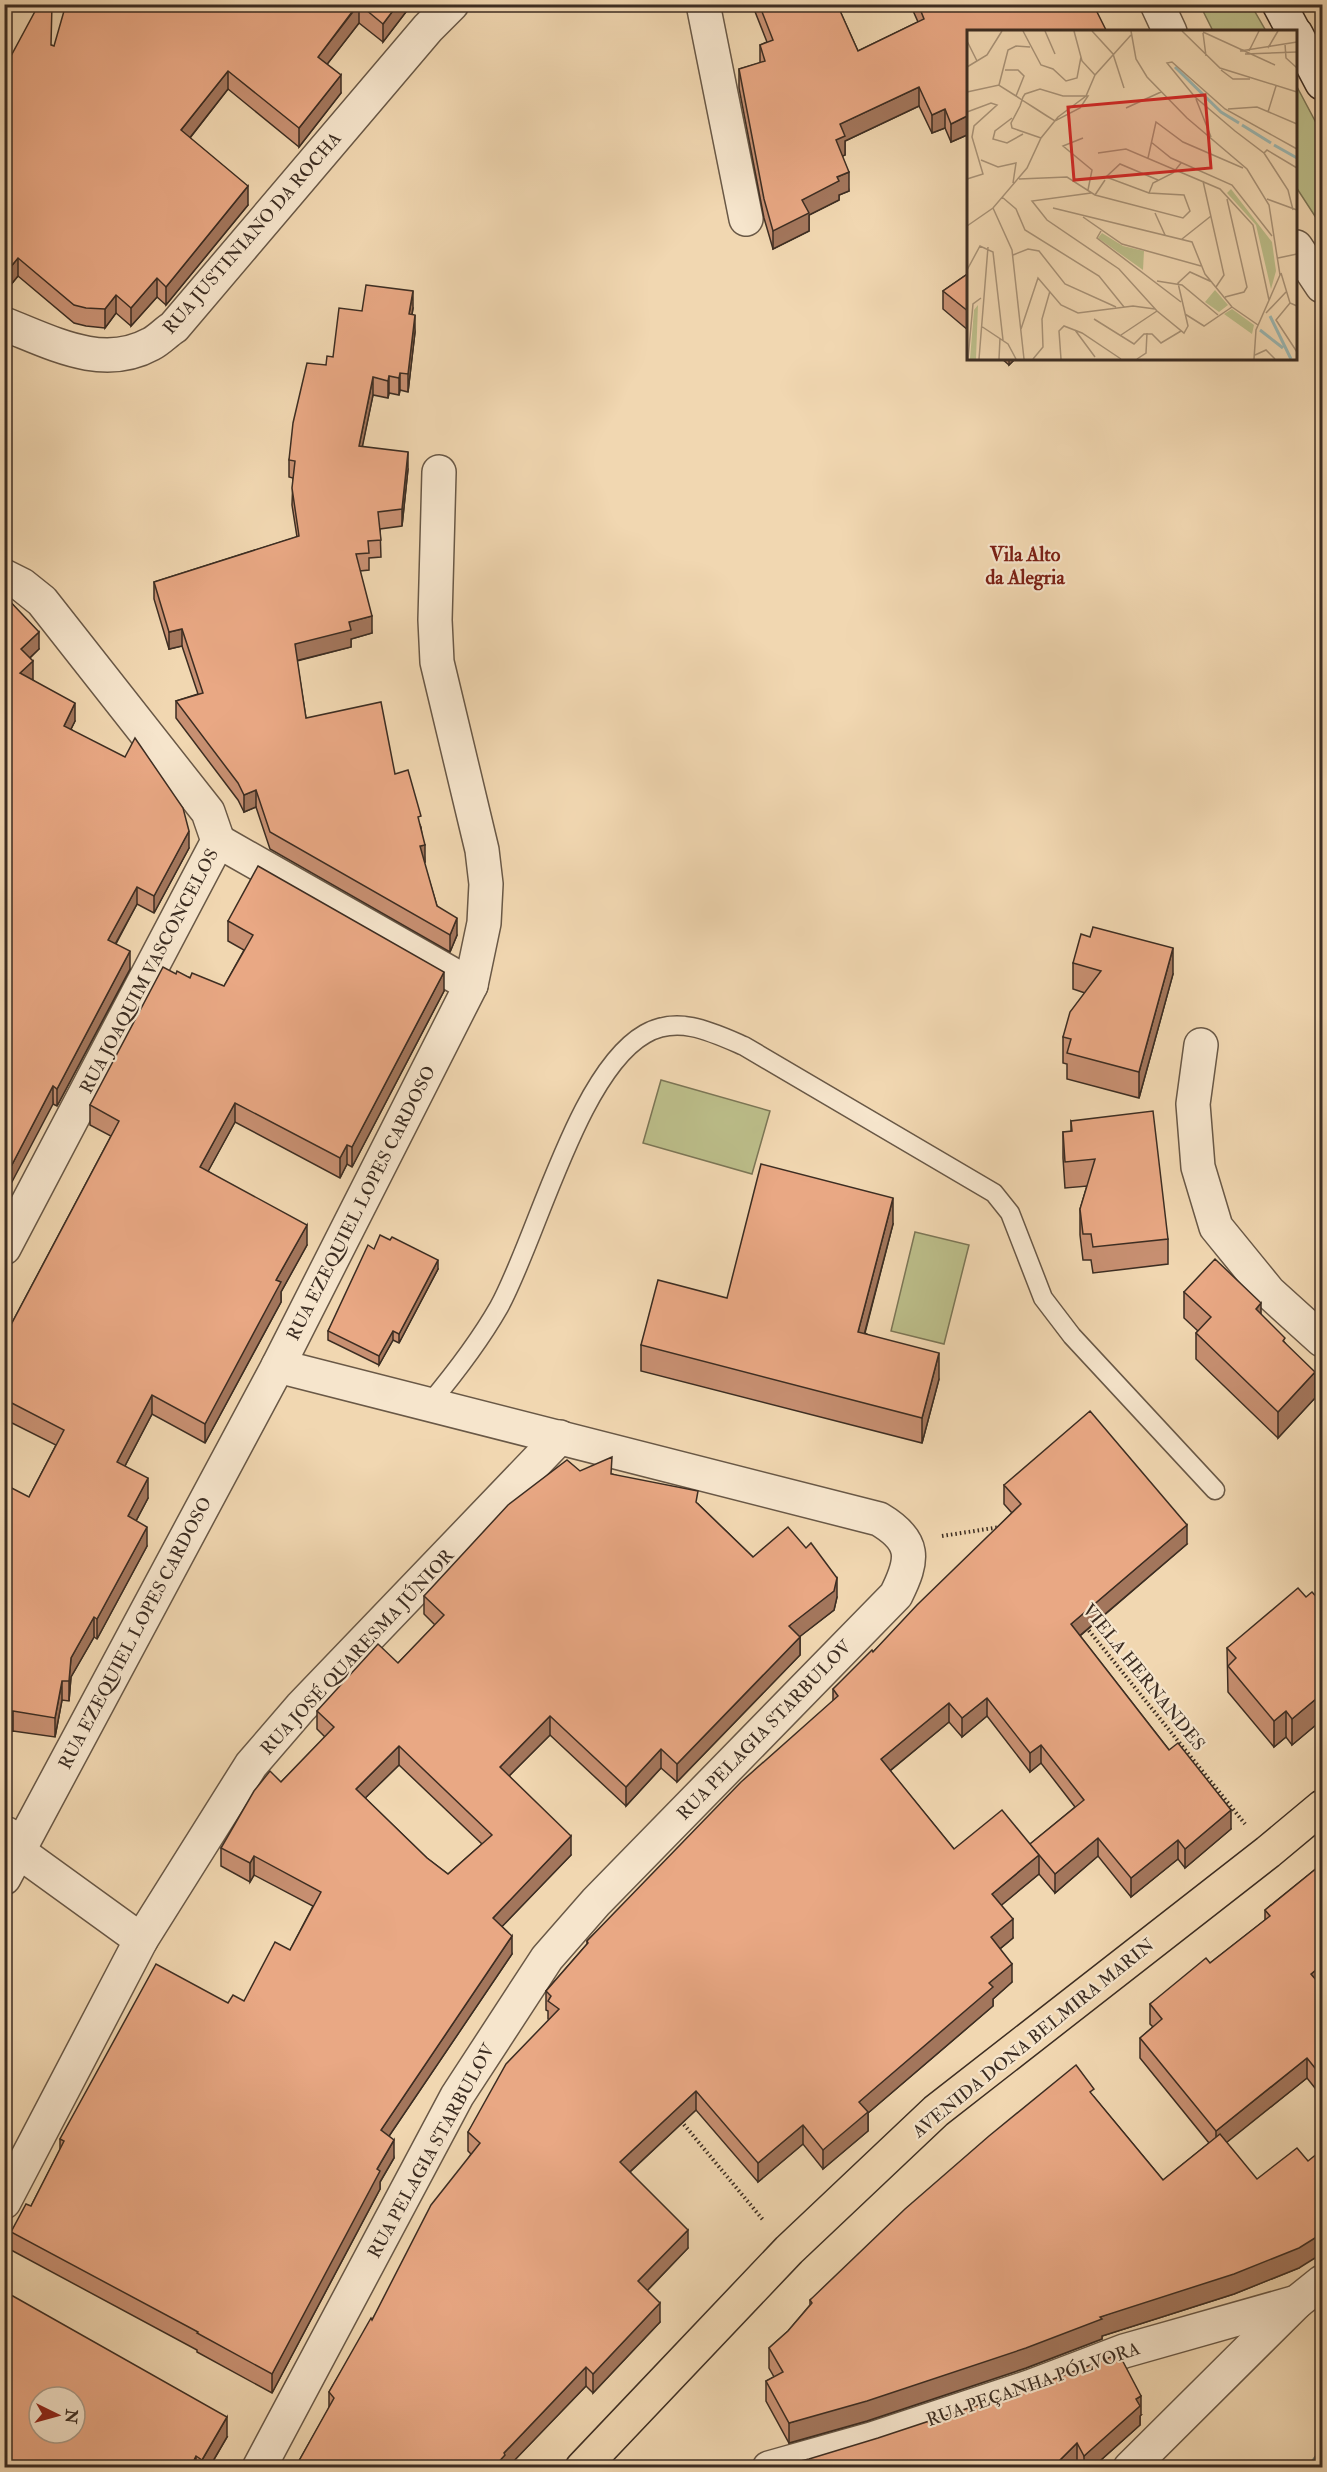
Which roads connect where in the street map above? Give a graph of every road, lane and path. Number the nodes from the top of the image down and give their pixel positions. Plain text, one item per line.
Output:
1 (452, 4) edge
2 (703, 4) edge
3 (1157, 4) edge
4 (1279, 4) edge
5 (1169, 30) edge
6 (1293, 30) edge
7 (1297, 36) edge
8 (1323, 82) edge
9 (746, 219) dead end
10 (1297, 248) edge
11 (1323, 286) edge
12 (4, 324) edge
13 (439, 472) dead end
14 (4, 576) edge
15 (218, 841) junction
16 (471, 985) junction
17 (1201, 1046) dead end
18 (4, 1248) edge
19 (1323, 1340) edge
20 (278, 1366) junction
21 (430, 1403) junction
22 (560, 1437) junction
23 (1215, 1490) dead end
24 (1005, 1527) edge
25 (906, 1542) junction
26 (1079, 1618) edge
27 (1323, 1807) edge
28 (1234, 1810) dead end
29 (9, 1853) edge
30 (141, 1940) junction
31 (675, 2113) edge
32 (4, 2202) edge
33 (789, 2250) junction
34 (1323, 2282) edge
35 (1297, 2302) junction
36 (258, 2468) edge
37 (582, 2468) edge
38 (769, 2468) edge
39 (1130, 2468) edge

1 - 12 street, RUA JUSTINIANO DA ROCHA
2 - 9 street
3 - 5 street
4 - 6 street
7 - 8 street
10 - 11 street
13 - 16 street, RUA EZEQUIEL LOPES CARDOSO
14 - 15 street, RUA JOAQUIM VASCONCELOS
15 - 16 street
15 - 18 street, RUA JOAQUIM VASCONCELOS
16 - 20 street, RUA EZEQUIEL LOPES CARDOSO
17 - 19 street
20 - 21 street
20 - 29 street, RUA EZEQUIEL LOPES CARDOSO
21 - 22 street
21 - 23 lane
22 - 25 street
22 - 30 street, RUA JOSÉ QUARESMA JÚNIOR
24 - 25 path
25 - 36 street, RUA PELAGIA STARBULOV
26 - 28 path, VIELA HERNANDES
27 - 33 main road, AVENIDA DONA BELMIRA MARIN
29 - 30 street
30 - 32 street, RUA JOSÉ QUARESMA JÚNIOR
31 - 33 path
33 - 37 main road, AVENIDA DONA BELMIRA MARIN
34 - 35 street
35 - 38 street, RUA PEÇANHA PÓLVORA
35 - 39 street

